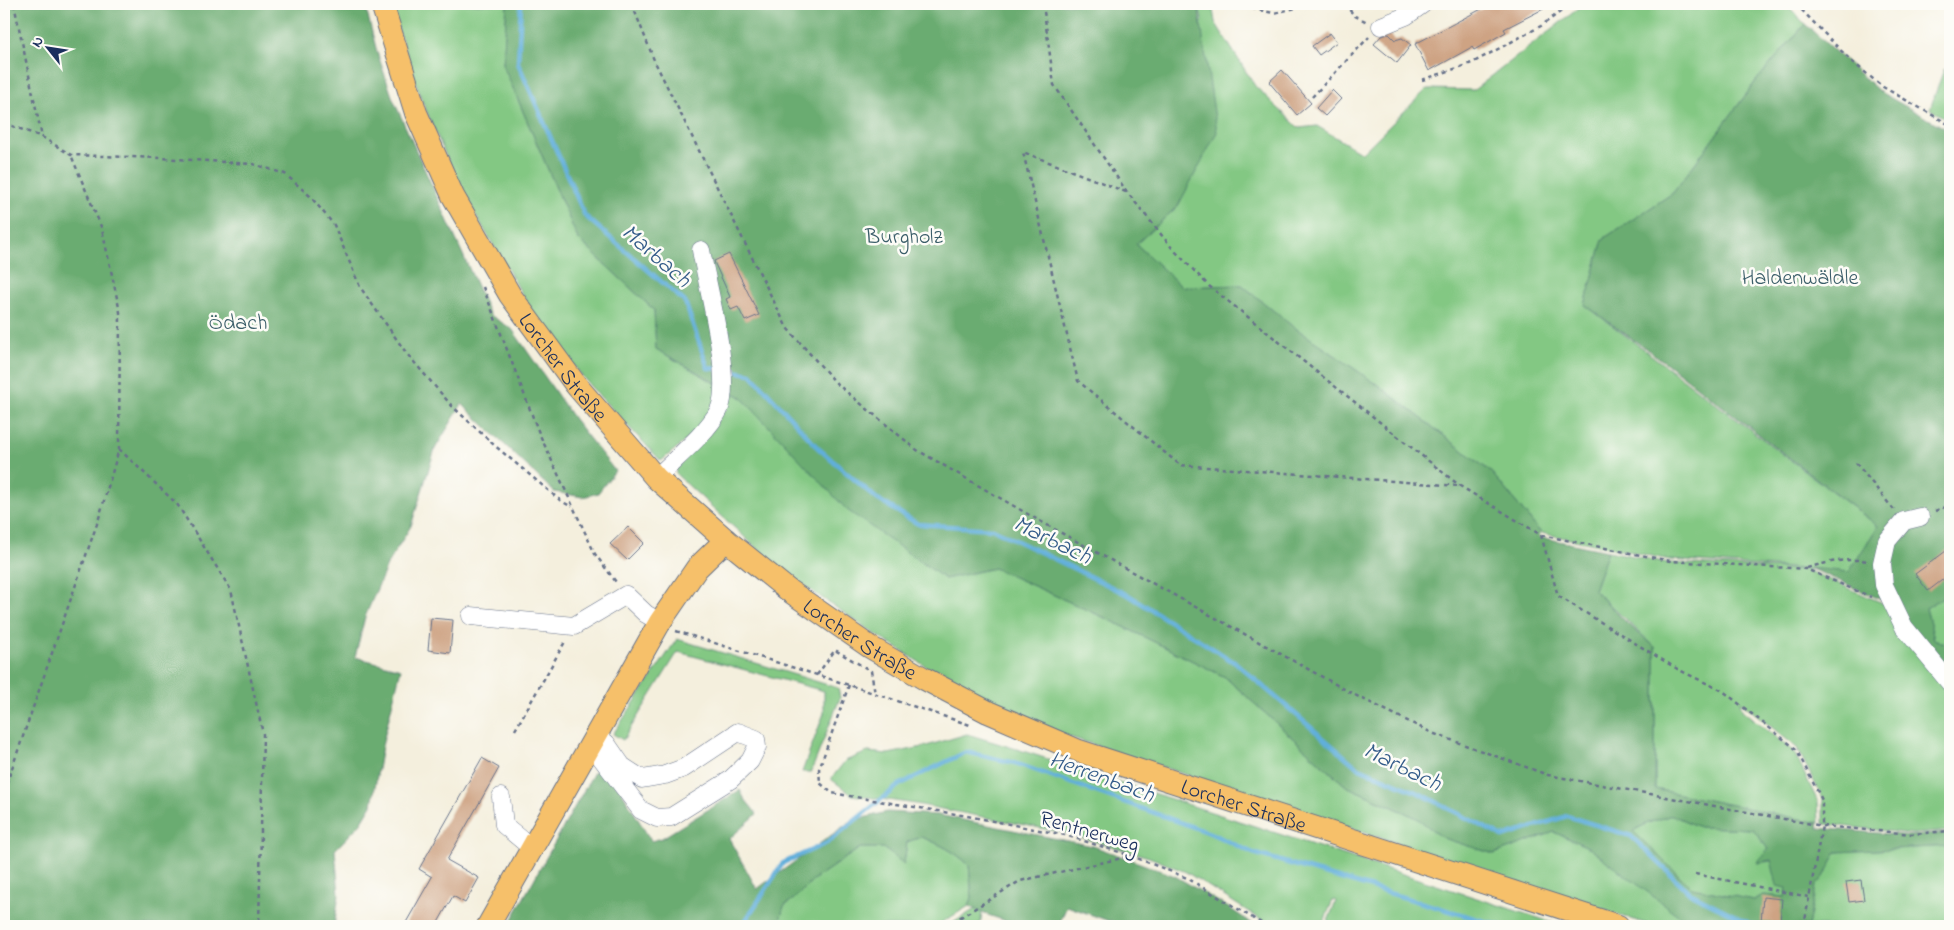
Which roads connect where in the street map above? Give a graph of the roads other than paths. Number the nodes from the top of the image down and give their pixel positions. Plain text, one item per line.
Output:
1 (382, 4) edge
2 (1423, 4) edge
3 (1381, 26) road end
4 (700, 250) dead end
5 (656, 478) junction
6 (1912, 519) road end
7 (726, 540) junction
8 (471, 616) dead end
9 (667, 626) junction
10 (1950, 683) edge
11 (592, 742) junction
12 (501, 798) dead end
13 (532, 849) junction
14 (488, 926) edge
15 (1618, 926) edge

1 - 5 main road, Lorcher Straße
2 - 3 street
4 - 5 street
5 - 7 main road, Lorcher Straße
6 - 10 street
7 - 9 main road
7 - 15 main road, Lorcher Straße
8 - 9 street
9 - 11 main road
11 - 11 street
11 - 13 main road
12 - 13 street
13 - 14 main road

